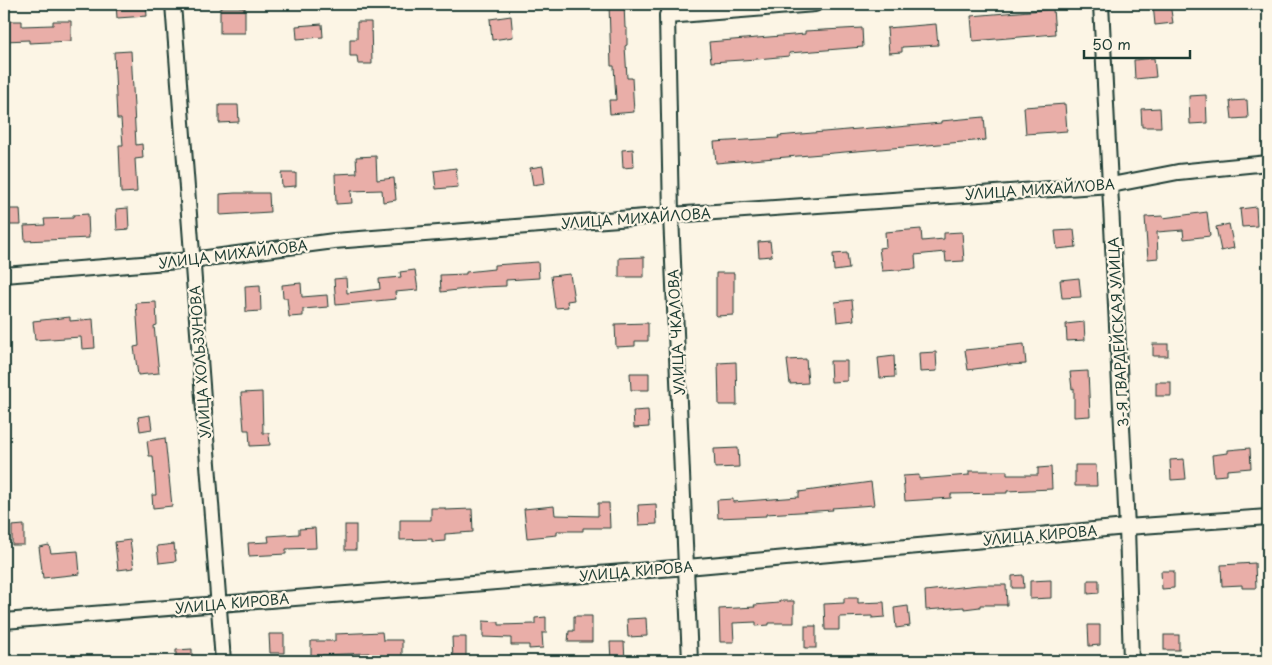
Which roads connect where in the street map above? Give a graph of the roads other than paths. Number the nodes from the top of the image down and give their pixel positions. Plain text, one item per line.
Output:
1 (173, 4) edge
2 (815, 4) edge
3 (1101, 4) edge
4 (669, 10) edge
5 (1268, 163) edge
6 (1111, 185) junction
7 (671, 215) junction
8 (192, 260) junction
9 (4, 275) edge
10 (1268, 517) edge
11 (1127, 527) junction
12 (687, 566) junction
13 (218, 605) junction
14 (4, 621) edge
15 (223, 661) edge
16 (690, 661) edge
17 (1131, 661) edge

1 - 8 street, УЛИЦА ХОЛЬЗУНОВА
2 - 4 street
3 - 6 street, 3-Я ГВАРДЕЙСКАЯ УЛИЦА
4 - 7 street, УЛИЦА ЧКАЛОВА
5 - 6 street, УЛИЦА МИХАЙЛОВА
6 - 7 street, УЛИЦА МИХАЙЛОВА
6 - 11 street, 3-Я ГВАРДЕЙСКАЯ УЛИЦА
7 - 8 street, УЛИЦА МИХАЙЛОВА
7 - 12 street, УЛИЦА ЧКАЛОВА
8 - 9 street, УЛИЦА МИХАЙЛОВА
8 - 13 street, УЛИЦА ХОЛЬЗУНОВА
10 - 11 street, УЛИЦА КИРОВА
11 - 12 street, УЛИЦА КИРОВА
11 - 17 street, 3-Я ГВАРДЕЙСКАЯ УЛИЦА
12 - 13 street, УЛИЦА КИРОВА
12 - 16 street, УЛИЦА ЧКАЛОВА
13 - 14 street, УЛИЦА КИРОВА
13 - 15 street, УЛИЦА ХОЛЬЗУНОВА

